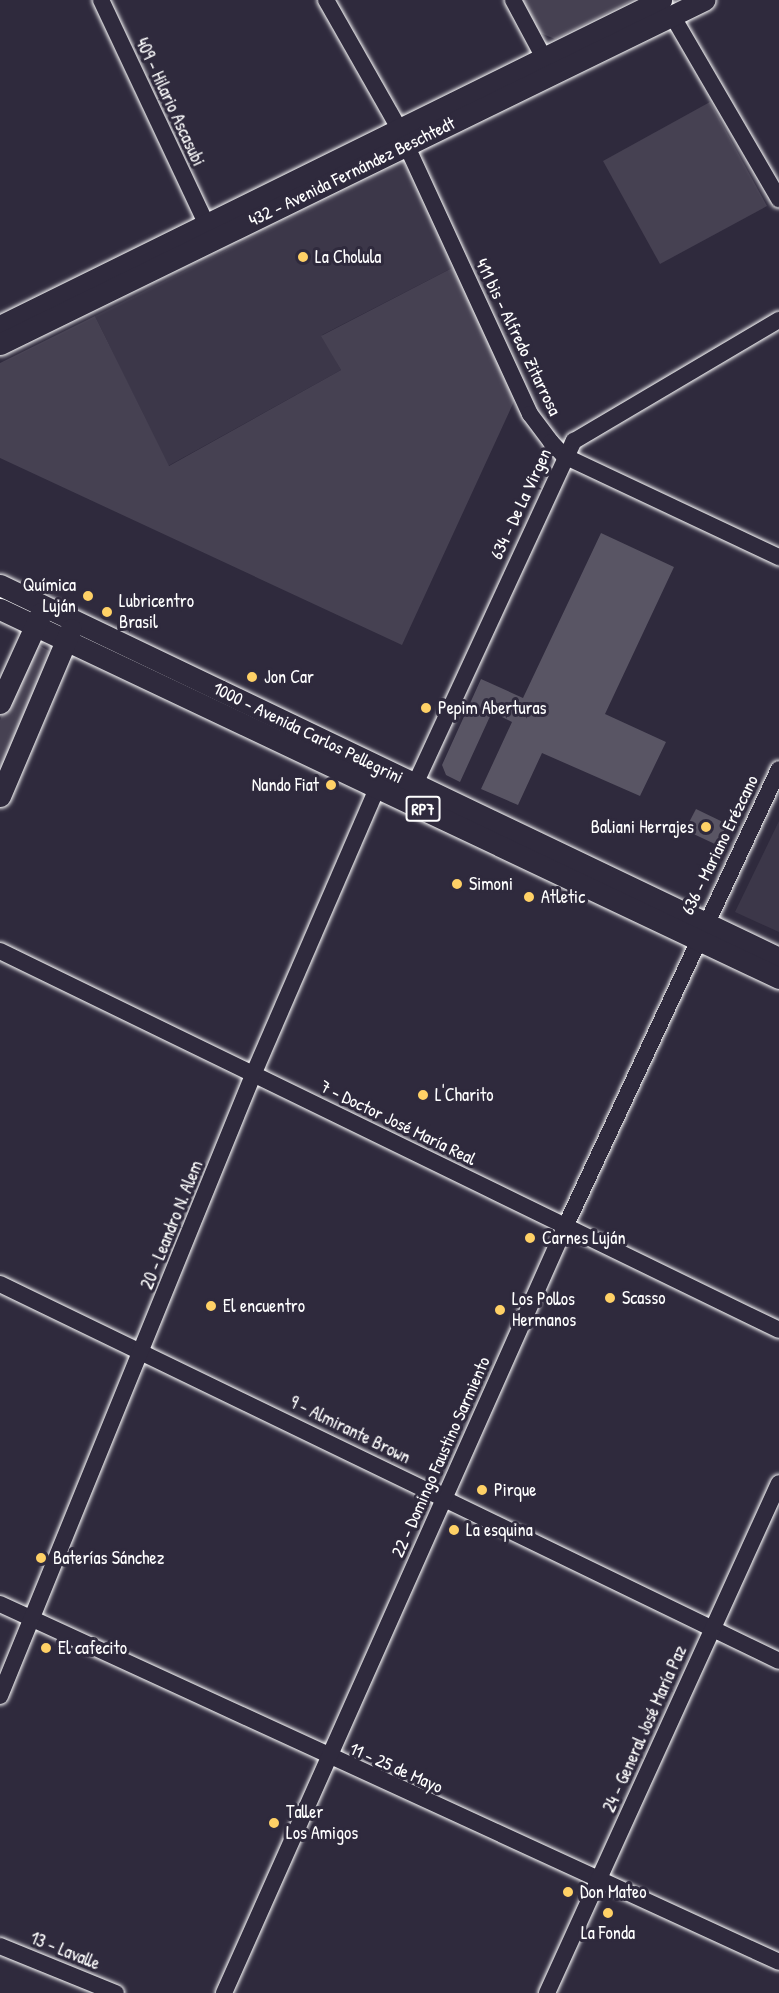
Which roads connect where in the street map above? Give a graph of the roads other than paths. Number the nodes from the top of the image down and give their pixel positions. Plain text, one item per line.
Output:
1 (101, 0) edge
2 (326, 0) edge
3 (513, 0) edge
4 (704, 0) edge
5 (667, 8) edge
6 (544, 58) junction
7 (402, 136) junction
8 (779, 199) edge
9 (205, 221) junction
10 (779, 320) edge
11 (0, 326) edge
12 (0, 344) edge
13 (564, 456) junction
14 (779, 557) edge
15 (0, 585) edge
16 (44, 606) junction
17 (0, 609) edge
18 (75, 620) junction
19 (35, 626) junction
20 (67, 640) junction
21 (0, 703) edge
22 (779, 769) edge
23 (381, 781) junction
24 (411, 793) junction
25 (0, 796) edge
26 (701, 931) junction
27 (0, 951) edge
28 (779, 958) edge
29 (779, 978) edge
30 (253, 1075) junction
31 (566, 1226) junction
32 (0, 1284) edge
33 (779, 1330) edge
34 (143, 1351) junction
35 (779, 1483) edge
36 (445, 1498) junction
37 (0, 1604) edge
38 (32, 1618) junction
39 (711, 1630) junction
40 (779, 1661) edge
41 (0, 1696) edge
42 (328, 1759) junction
43 (598, 1881) junction
44 (0, 1946) edge
45 (779, 1962) edge
46 (116, 1993) edge
47 (224, 1993) edge
48 (548, 1993) edge

1 - 9 street, 409 - Hilario Ascasubi
2 - 7 street, 411 bis - Alfredo Zitarrosa
3 - 6 street
4 - 5 main road, 432 - Avenida Fernández Beschtedt
5 - 6 main road, 432 - Avenida Fernández Beschtedt
5 - 7 main road, 432 - Avenida Fernández Beschtedt
5 - 8 street
6 - 7 main road, 432 - Avenida Fernández Beschtedt
7 - 9 main road, 432 - Avenida Fernández Beschtedt
7 - 12 main road, 432 - Avenida Fernández Beschtedt
7 - 13 street, 411 bis - Alfredo Zitarrosa
9 - 11 main road, 432 - Avenida Fernández Beschtedt
10 - 13 street, 634 - De La Virgen
13 - 14 street, 411 bis - Alfredo Zitarrosa
13 - 24 street, 634 - De La Virgen
15 - 16 main road, 1000 - Avenida Carlos Pellegrini / RP7
16 - 18 main road, 1000 - Avenida Carlos Pellegrini / RP7
16 - 19 main road
17 - 19 main road, 1000 - Avenida Carlos Pellegrini / RP7
18 - 20 main road
18 - 23 main road, 1000 - Avenida Carlos Pellegrini / RP7
19 - 20 main road, 1000 - Avenida Carlos Pellegrini / RP7
19 - 21 main road
20 - 23 main road, 1000 - Avenida Carlos Pellegrini / RP7
20 - 25 main road
22 - 26 street, 636 - Mariano Erézcano
23 - 24 main road, 1000 - Avenida Carlos Pellegrini / RP7
23 - 30 street, 20 - Leandro N. Alem
24 - 26 main road, 1000 - Avenida Carlos Pellegrini / RP7
26 - 28 main road, 1000 - Avenida Carlos Pellegrini / RP7
26 - 29 main road, 1000 - Avenida Carlos Pellegrini / RP7
26 - 31 street, 22 - Domingo Faustino Sarmiento
27 - 30 street, 7 - Doctor José María Real
30 - 31 street, 7 - Doctor José María Real
30 - 34 street, 20 - Leandro N. Alem
31 - 33 street, 7 - Doctor José María Real
31 - 36 street, 22 - Domingo Faustino Sarmiento
32 - 34 street, 9 - Almirante Brown
34 - 36 street, 9 - Almirante Brown
34 - 38 street, 20 - Leandro N. Alem
35 - 39 street, 24 - General José María Paz
36 - 39 street, 9 - Almirante Brown
36 - 42 street, 22 - Domingo Faustino Sarmiento
37 - 38 street, 11 - 25 de Mayo
38 - 41 street, 20 - Leandro N. Alem
38 - 42 street, 11 - 25 de Mayo
39 - 40 street, 9 - Almirante Brown
39 - 43 street, 24 - General José María Paz
42 - 43 street, 11 - 25 de Mayo
42 - 47 street, 22 - Domingo Faustino Sarmiento
43 - 45 street, 11 - 25 de Mayo
43 - 48 street, 24 - General José María Paz
44 - 46 street, 13 - Lavalle

